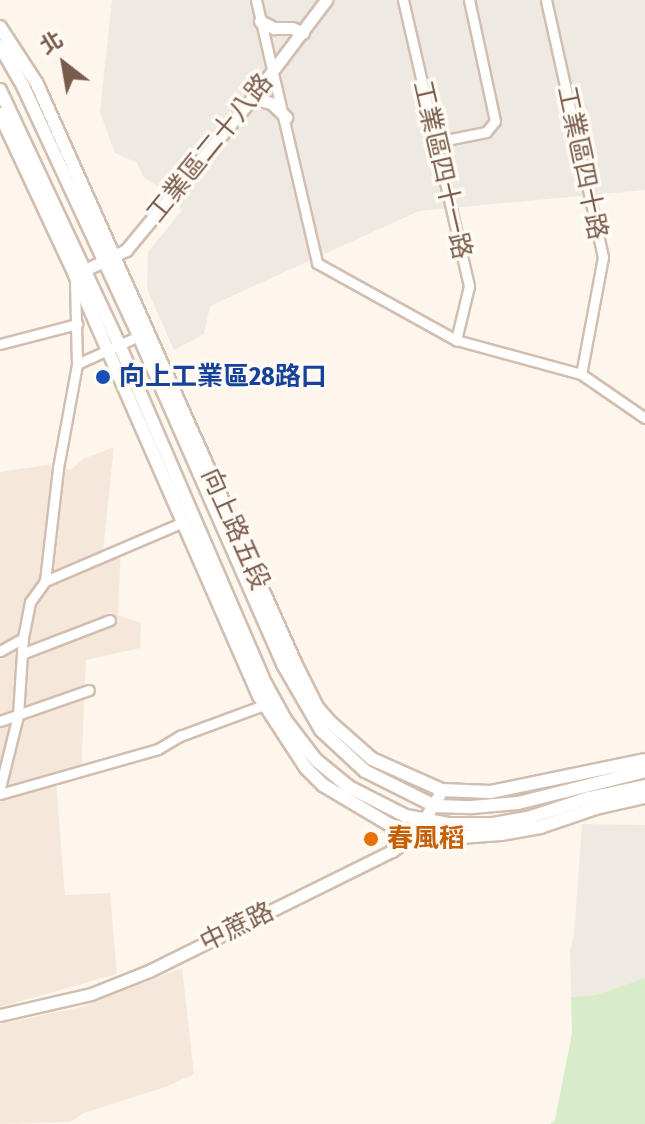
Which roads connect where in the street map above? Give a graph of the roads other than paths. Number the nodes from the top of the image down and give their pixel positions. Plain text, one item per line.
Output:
1 (256, 0) edge
2 (326, 0) edge
3 (403, 0) edge
4 (469, 0) edge
5 (546, 0) edge
6 (260, 21) junction
7 (0, 27) edge
8 (303, 33) junction
9 (0, 46) edge
10 (274, 70) junction
11 (0, 90) edge
12 (252, 98) junction
13 (0, 114) edge
14 (286, 117) junction
15 (436, 142) junction
16 (110, 259) junction
17 (80, 272) junction
18 (77, 324) junction
19 (143, 334) junction
20 (456, 340) junction
21 (0, 344) edge
22 (113, 347) junction
23 (77, 364) junction
24 (581, 374) junction
25 (645, 418) edge
26 (183, 522) junction
27 (45, 581) junction
28 (110, 620) dead end
29 (23, 638) junction
30 (0, 651) edge
31 (24, 653) junction
32 (89, 690) dead end
33 (264, 705) junction
34 (18, 715) junction
35 (0, 721) edge
36 (645, 760) edge
37 (645, 771) edge
38 (645, 786) edge
39 (0, 788) edge
40 (442, 790) junction
41 (0, 794) edge
42 (645, 797) edge
43 (435, 806) junction
44 (424, 822) junction
45 (390, 825) junction
46 (416, 833) junction
47 (392, 851) junction
48 (0, 1015) edge

1 - 6 street
2 - 8 street, 工業區二十八路
3 - 15 street, 工業區四十一路
4 - 15 street
5 - 24 street, 工業區四十路
6 - 8 street
6 - 10 street
7 - 16 main road, 向上路五段
8 - 10 street, 工業區二十八路
9 - 16 main road, 向上路五段
10 - 12 street, 工業區二十八路
10 - 14 street
11 - 17 main road, 向上路五段
12 - 14 street
12 - 16 street, 工業區二十八路
13 - 17 main road, 向上路五段
14 - 20 street
15 - 20 street, 工業區四十一路
16 - 17 street, 工業區二十八路
16 - 19 main road, 向上路五段
17 - 18 street
17 - 22 main road, 向上路五段
18 - 21 street
18 - 23 street
19 - 22 street
19 - 40 main road, 向上路五段
19 - 43 main road, 向上路五段
20 - 24 street
22 - 23 street
22 - 26 main road, 向上路五段
22 - 44 main road, 向上路五段
23 - 27 street
24 - 25 street
26 - 27 street
26 - 33 main road, 向上路五段
27 - 29 street
28 - 31 street
29 - 30 street
29 - 31 street
31 - 34 street
32 - 34 street
33 - 41 street
33 - 45 main road, 向上路五段
34 - 35 street
34 - 39 street
36 - 40 main road, 向上路五段
37 - 43 main road, 向上路五段
38 - 44 main road, 向上路五段
40 - 43 street, 中蔗路
42 - 46 main road, 向上路五段
43 - 44 street, 中蔗路
44 - 46 street, 中蔗路
45 - 46 main road, 向上路五段
45 - 47 street
46 - 47 street, 中蔗路
47 - 48 street, 中蔗路

